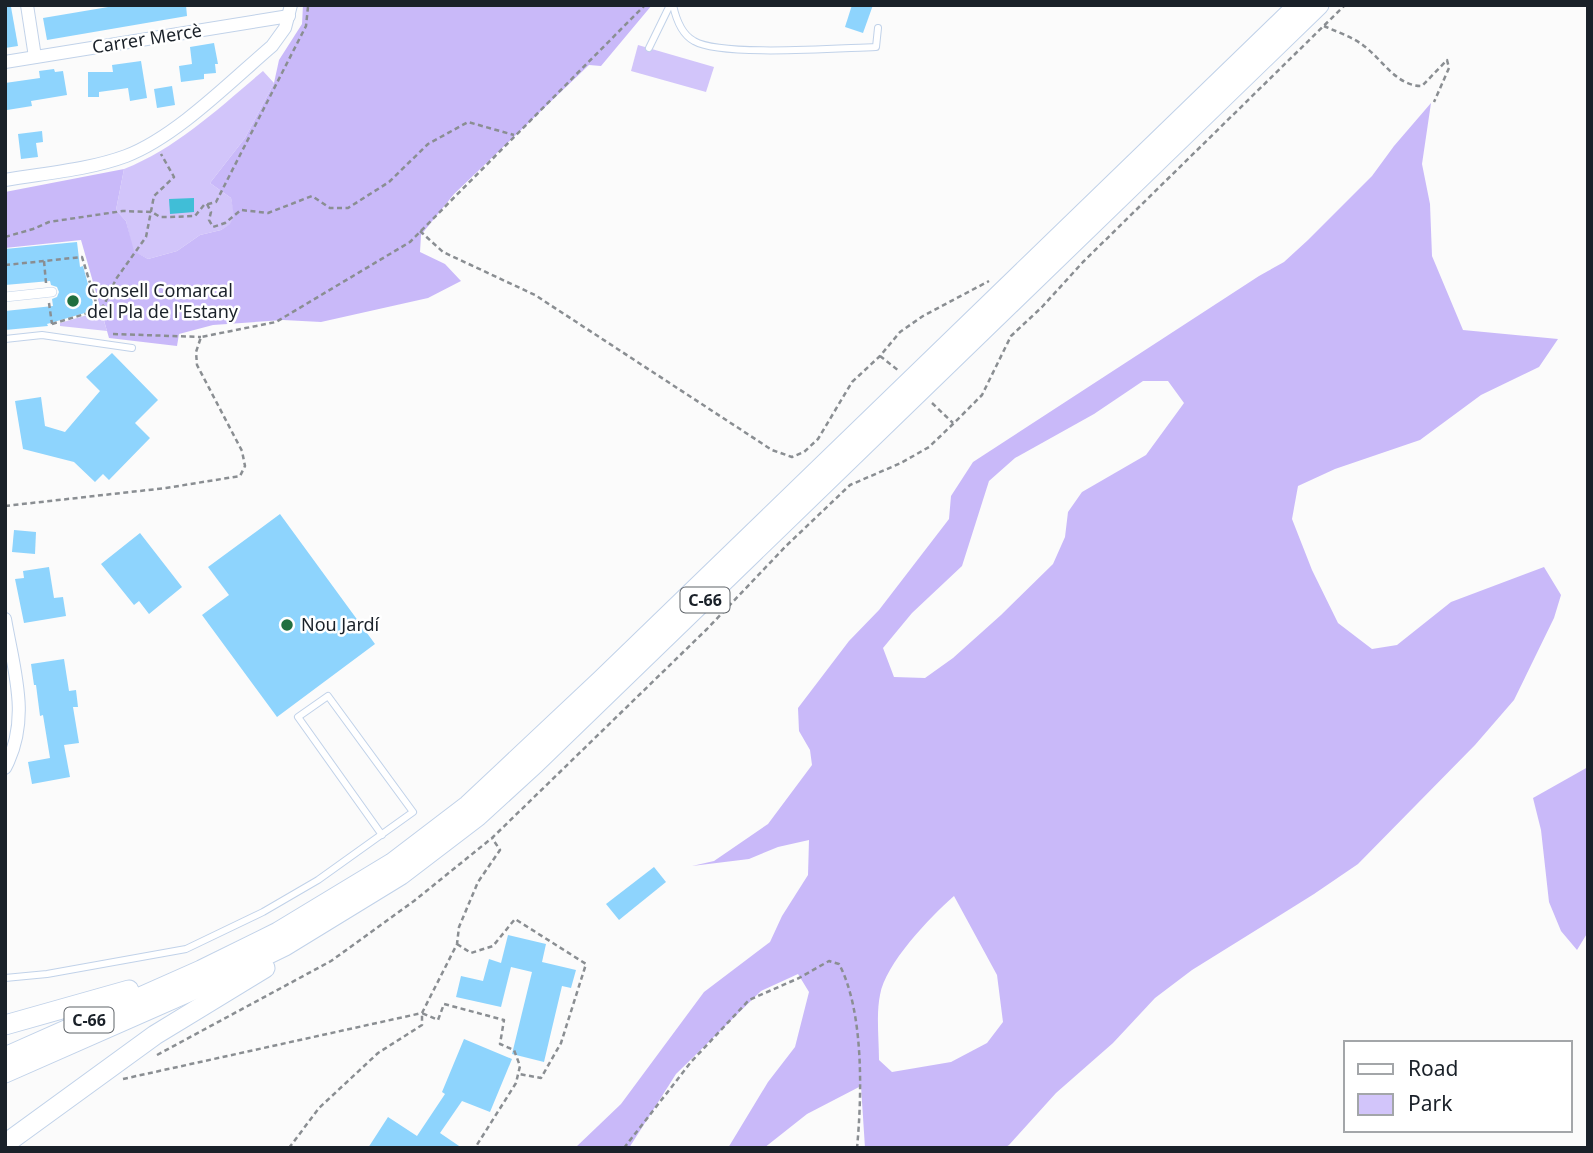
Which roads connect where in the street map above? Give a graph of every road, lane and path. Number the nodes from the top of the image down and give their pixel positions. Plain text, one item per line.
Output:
1 (27, 5) edge
2 (645, 5) edge
3 (672, 5) edge
4 (1298, 5) edge
5 (1319, 5) edge
6 (1345, 5) edge
7 (308, 7) dead end
8 (290, 11) edge
9 (1324, 26) junction
10 (878, 28) dead end
11 (649, 48) dead end
12 (35, 57) junction
13 (5, 62) edge
14 (1434, 102) dead end
15 (514, 136) junction
16 (153, 142) junction
17 (5, 180) edge
18 (207, 204) junction
19 (152, 212) junction
20 (420, 232) junction
21 (5, 237) edge
22 (82, 257) dead end
23 (44, 261) dead end
24 (5, 265) edge
25 (990, 280) dead end
26 (51, 292) dead end
27 (5, 298) edge
28 (98, 310) junction
29 (51, 324) dead end
30 (108, 334) dead end
31 (201, 337) junction
32 (5, 339) edge
33 (132, 348) dead end
34 (880, 356) junction
35 (901, 372) dead end
36 (927, 399) dead end
37 (5, 506) edge
38 (5, 619) edge
39 (5, 768) edge
40 (382, 835) junction
41 (492, 838) dead end
42 (369, 886) junction
43 (457, 944) junction
44 (5, 978) edge
45 (422, 1013) junction
46 (5, 1025) edge
47 (5, 1057) edge
48 (5, 1073) edge
49 (519, 1073) junction
50 (116, 1081) dead end
51 (5, 1144) edge
52 (289, 1148) edge
53 (475, 1148) edge
54 (624, 1148) edge
55 (857, 1148) edge

1 - 12 street
2 - 15 path
3 - 10 lane
3 - 11 lane
4 - 42 highway, C-66
5 - 42 highway, C-66
6 - 9 path
7 - 18 path
8 - 12 street, Carrer Mercè
8 - 16 street
9 - 14 path
9 - 36 path
12 - 13 street, Carrer Mercè
15 - 18 path
15 - 20 path
16 - 17 street
16 - 19 path
18 - 19 path
19 - 21 path
19 - 28 path
20 - 31 path
20 - 34 path
22 - 28 path
23 - 24 path
25 - 34 path
26 - 27 street
28 - 29 path
30 - 31 path
31 - 37 path
32 - 33 lane
34 - 35 path
38 - 39 street
40 - 40 lane
40 - 44 lane
41 - 43 path
42 - 46 highway
42 - 47 highway, C-66
42 - 48 highway, C-66
42 - 51 highway
43 - 45 path
43 - 49 path
45 - 49 path
45 - 50 path
45 - 52 path
49 - 53 path
54 - 55 path

